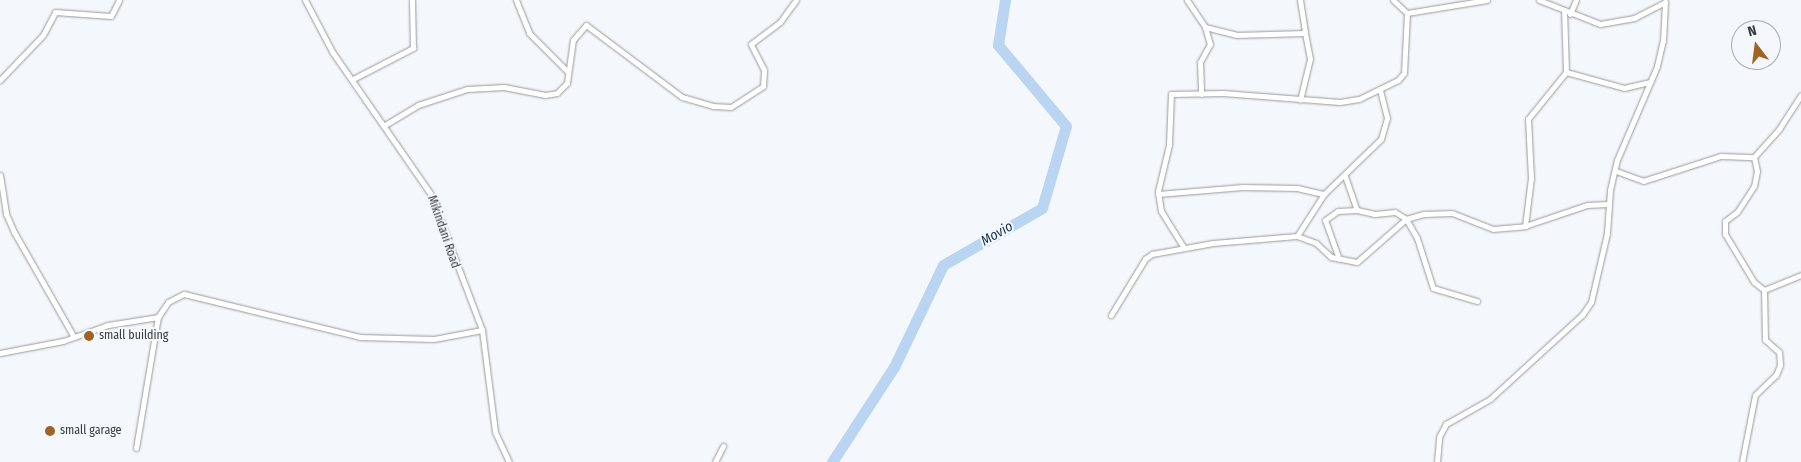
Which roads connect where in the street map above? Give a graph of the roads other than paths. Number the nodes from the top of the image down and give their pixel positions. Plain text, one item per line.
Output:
1 (119, 0) edge
2 (305, 0) edge
3 (412, 0) edge
4 (516, 0) edge
5 (796, 0) edge
6 (1187, 0) edge
7 (1300, 0) edge
8 (1393, 0) edge
9 (1487, 0) edge
10 (1539, 0) edge
11 (1576, 0) edge
12 (1666, 1) edge
13 (1564, 10) junction
14 (1407, 13) junction
15 (1570, 14) junction
16 (1205, 27) junction
17 (1305, 33) junction
18 (567, 71) junction
19 (1566, 72) junction
20 (353, 79) junction
21 (0, 80) edge
22 (1650, 82) junction
23 (1380, 89) junction
24 (1200, 94) junction
25 (1801, 95) edge
26 (1300, 100) junction
27 (385, 125) junction
28 (1754, 156) junction
29 (1616, 171) junction
30 (0, 175) edge
31 (1345, 176) junction
32 (1158, 194) junction
33 (1324, 194) junction
34 (1608, 204) junction
35 (1357, 210) junction
36 (1406, 219) junction
37 (1525, 226) junction
38 (1297, 236) junction
39 (1184, 248) junction
40 (1339, 259) junction
41 (1801, 275) edge
42 (1764, 290) junction
43 (1477, 301) dead end
44 (1111, 314) dead end
45 (158, 317) junction
46 (482, 330) junction
47 (74, 337) junction
48 (0, 353) edge
49 (723, 446) dead end
50 (136, 448) dead end
51 (509, 462) edge
52 (715, 462) edge
53 (1437, 462) edge
54 (1742, 462) edge

1 - 21 street
2 - 20 street, Mikindani Road
3 - 20 street
4 - 18 street
5 - 18 street
6 - 16 street
7 - 17 street
8 - 14 street
9 - 14 street
10 - 13 street
11 - 15 street
12 - 15 street
12 - 22 street
13 - 15 street
13 - 19 street
14 - 23 street
16 - 17 street
16 - 24 street
17 - 26 street
18 - 27 street
19 - 22 street
19 - 37 street
20 - 27 street, Mikindani Road
22 - 29 street
23 - 26 street
23 - 31 street
24 - 26 street
24 - 32 street
25 - 28 street
27 - 46 street, Mikindani Road
28 - 29 street
28 - 42 street
29 - 34 street
30 - 47 street
31 - 33 street
31 - 35 street
32 - 33 street
32 - 39 street
33 - 38 street
34 - 37 street
34 - 53 street
35 - 36 street
35 - 40 street
36 - 37 street
36 - 40 street
36 - 43 street
38 - 39 street
38 - 40 street
39 - 44 street
41 - 42 street
42 - 54 street
45 - 46 street
45 - 47 street
45 - 50 street
46 - 51 street, Mikindani Road
47 - 48 street
49 - 52 street

